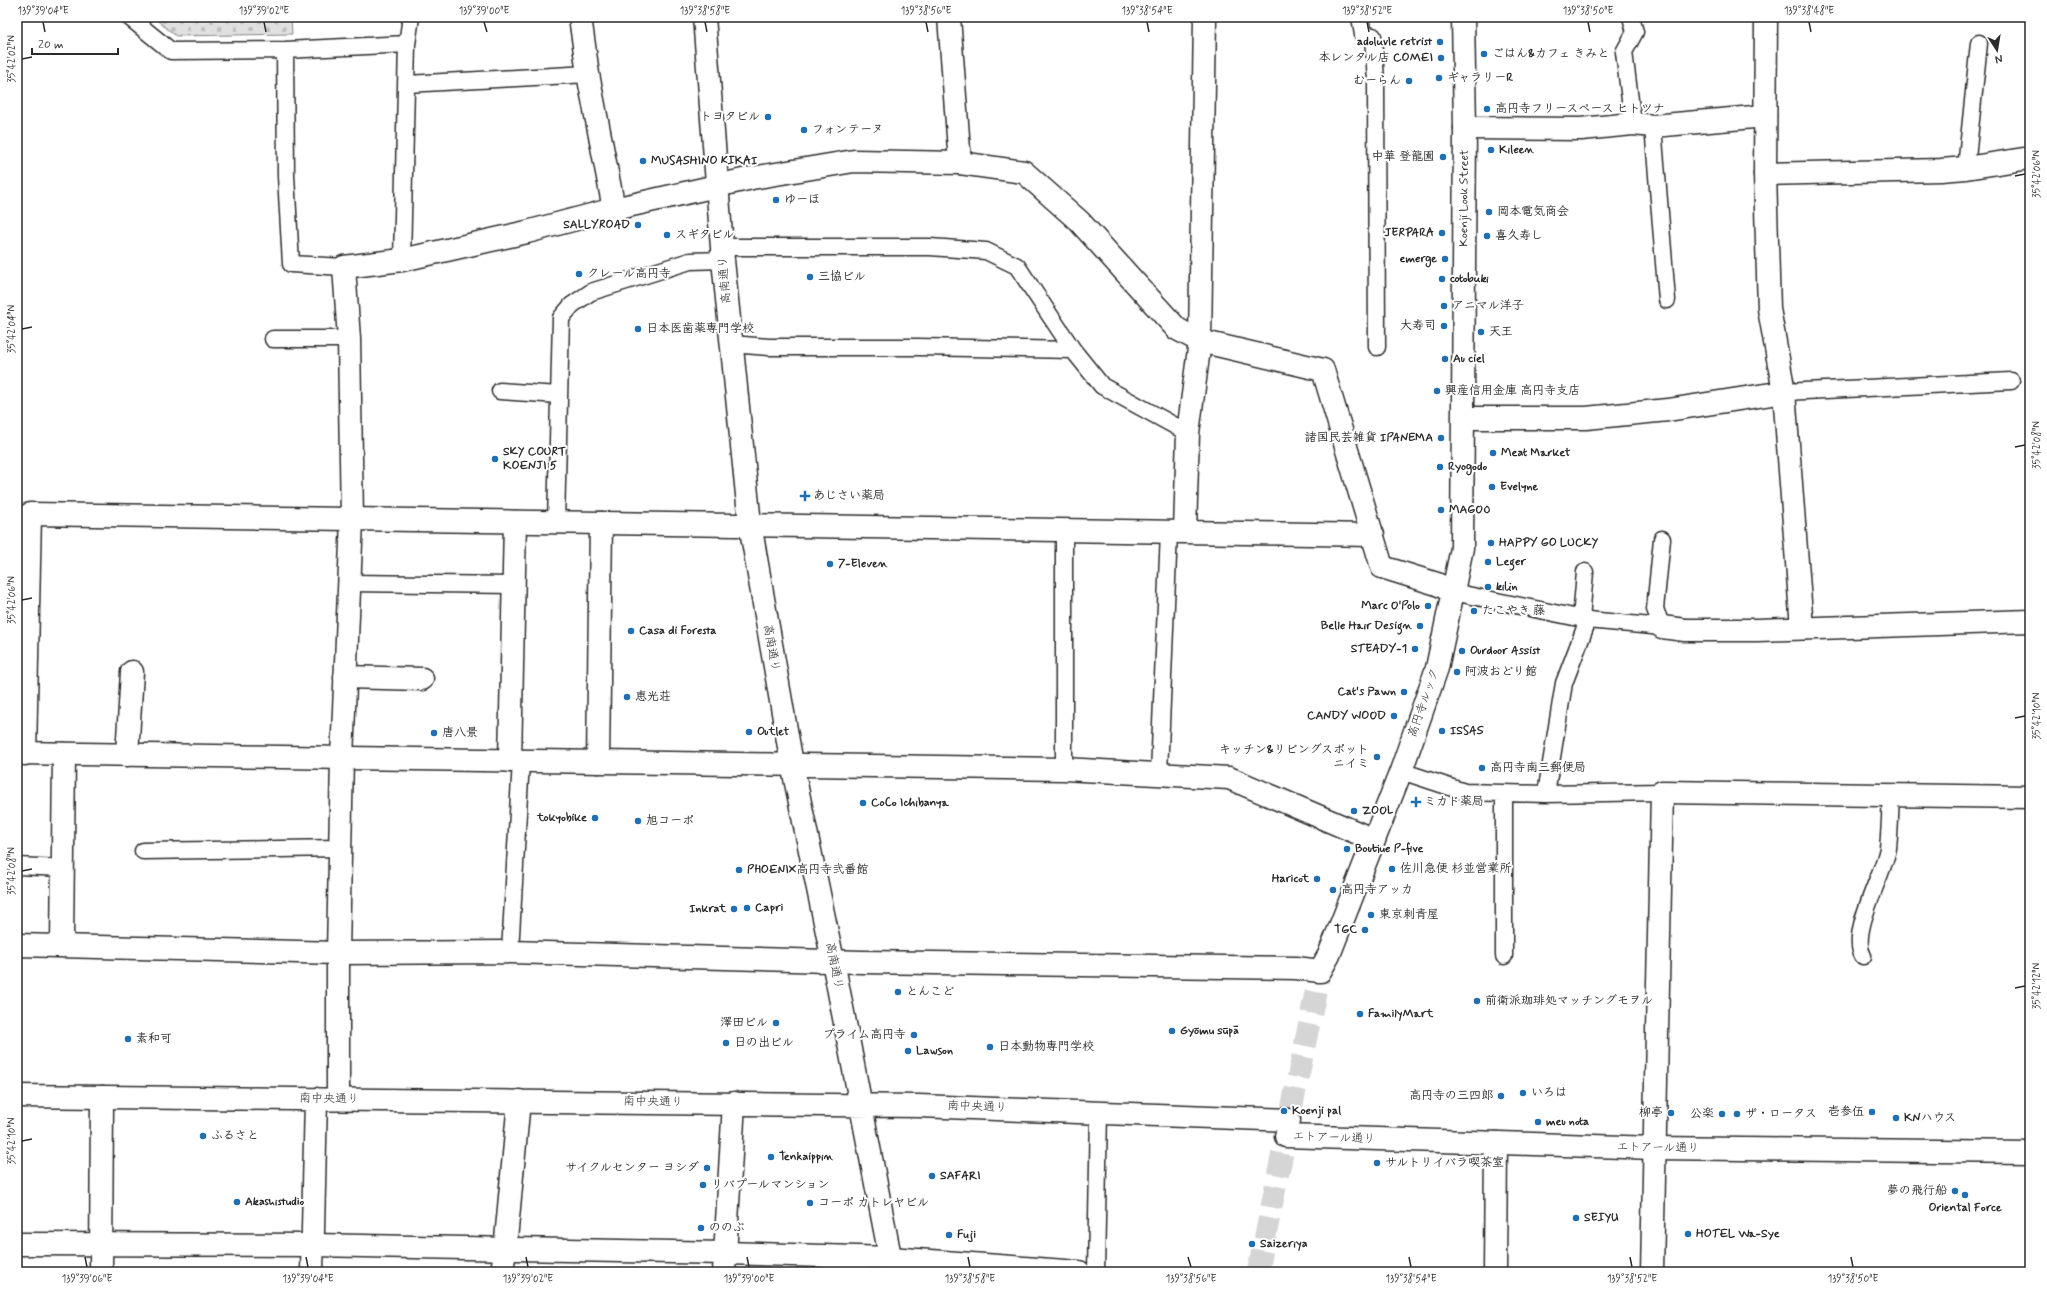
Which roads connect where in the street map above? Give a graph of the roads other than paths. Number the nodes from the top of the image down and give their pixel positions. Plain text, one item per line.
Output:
1 (129, 17) edge
2 (411, 17) edge
3 (580, 17) edge
4 (704, 17) edge
5 (949, 17) edge
6 (1205, 17) edge
7 (1360, 17) edge
8 (1463, 17) edge
9 (1631, 17) edge
10 (1766, 17) edge
11 (1979, 43) dead end
12 (407, 44) junction
13 (285, 50) junction
14 (588, 74) junction
15 (406, 84) junction
16 (1765, 116) junction
17 (1643, 125) junction
18 (1465, 128) junction
19 (2030, 158) edge
20 (960, 163) junction
21 (1966, 168) junction
22 (1765, 174) junction
23 (717, 185) junction
24 (614, 208) junction
25 (723, 254) junction
26 (402, 260) junction
27 (344, 267) junction
28 (1667, 300) dead end
29 (272, 339) dead end
30 (349, 339) junction
31 (1200, 341) junction
32 (731, 344) junction
33 (1377, 347) dead end
34 (1073, 350) junction
35 (2011, 381) dead end
36 (500, 392) dead end
37 (1784, 392) junction
38 (559, 395) junction
39 (1464, 418) junction
40 (1188, 433) junction
41 (23, 515) edge
42 (352, 519) junction
43 (515, 522) junction
44 (556, 523) junction
45 (601, 524) junction
46 (750, 524) junction
47 (1064, 530) junction
48 (1177, 532) junction
49 (1373, 535) junction
50 (1662, 538) dead end
51 (1585, 572) dead end
52 (349, 583) junction
53 (514, 585) junction
54 (1453, 592) junction
55 (1584, 619) junction
56 (2030, 621) edge
57 (1662, 627) junction
58 (1802, 628) junction
59 (132, 672) dead end
60 (345, 677) junction
61 (422, 679) dead end
62 (21, 754) edge
63 (64, 754) junction
64 (127, 755) junction
65 (342, 758) junction
66 (515, 761) junction
67 (598, 762) junction
68 (792, 764) junction
69 (1064, 769) junction
70 (1401, 771) junction
71 (1159, 773) junction
72 (1662, 792) junction
73 (1504, 793) junction
74 (1546, 794) junction
75 (1891, 795) junction
76 (2030, 797) edge
77 (1374, 840) junction
78 (340, 848) junction
79 (143, 851) dead end
80 (17, 866) edge
81 (63, 868) junction
82 (17, 945) edge
83 (62, 945) junction
84 (510, 952) junction
85 (338, 953) junction
86 (1504, 956) dead end
87 (1863, 956) dead end
88 (833, 961) junction
89 (17, 1096) edge
90 (102, 1097) junction
91 (316, 1099) junction
92 (338, 1099) junction
93 (520, 1101) junction
94 (734, 1103) junction
95 (860, 1105) junction
96 (1099, 1111) junction
97 (1287, 1128) joint
98 (1496, 1143) junction
99 (1654, 1148) junction
100 (2030, 1152) edge
101 (17, 1244) edge
102 (101, 1245) junction
103 (313, 1245) junction
104 (505, 1250) junction
105 (725, 1262) edge
106 (892, 1265) edge
107 (101, 1272) edge
108 (312, 1272) edge
109 (502, 1272) edge
110 (1070, 1272) edge
111 (1096, 1272) edge
112 (1495, 1272) edge
113 (1652, 1272) edge

1 - 13 lane
2 - 12 lane
3 - 14 street
4 - 23 street, 高南通り
5 - 20 street
6 - 31 street
7 - 33 lane
8 - 18 street, Koenji Look Street
9 - 17 lane
10 - 16 street
11 - 21 lane
12 - 13 lane
12 - 15 lane
13 - 27 lane
14 - 15 lane
14 - 24 street
15 - 26 lane
16 - 17 street
16 - 22 street
17 - 18 street
17 - 28 lane
18 - 39 street, Koenji Look Street
19 - 21 street
20 - 23 street
20 - 31 street
21 - 22 street
22 - 37 street
23 - 24 street
23 - 25 street, 高南通り
24 - 26 street
25 - 32 street, 高南通り
25 - 34 lane
25 - 38 lane
26 - 27 street
27 - 30 street
29 - 30 lane
30 - 42 street
31 - 40 street
31 - 49 street
32 - 34 lane
32 - 46 street, 高南通り
34 - 40 lane
35 - 37 lane
36 - 38 lane
37 - 39 street
37 - 58 street
38 - 44 lane
39 - 54 street, 高円寺ルック
40 - 48 street
41 - 42 street
41 - 62 street
42 - 43 street
42 - 52 street
43 - 44 street
43 - 53 street
44 - 45 street
45 - 46 street
45 - 67 street
46 - 47 street
46 - 68 street, 高南通り
47 - 48 street
47 - 69 lane
48 - 49 street
48 - 71 lane
49 - 54 street
50 - 57 lane
51 - 55 lane
52 - 53 lane
52 - 60 street
53 - 66 street
54 - 55 lane
54 - 70 street, 高円寺ルック
55 - 57 lane
55 - 74 lane
56 - 58 street
57 - 58 street
59 - 64 street
60 - 61 street
60 - 65 street
62 - 63 street
63 - 64 street
63 - 81 street
64 - 65 street
65 - 66 street
65 - 78 street
66 - 67 street
66 - 84 lane
67 - 68 street
68 - 69 street
68 - 88 street, 高南通り
69 - 71 street
70 - 73 lane
70 - 77 street, 高円寺ルック
71 - 77 street
72 - 74 lane
72 - 75 street
72 - 99 street
73 - 74 lane
73 - 86 lane
75 - 76 street
75 - 87 lane
77 - 88 street, 高円寺ルック
78 - 79 lane
78 - 85 street
80 - 81 lane
81 - 83 street
82 - 83 street
83 - 85 street
84 - 85 street
84 - 88 street
85 - 92 street
88 - 95 street, 高南通り
89 - 90 street, 南中央通り
90 - 91 street, 南中央通り
90 - 102 street
91 - 92 street, 南中央通り
91 - 103 street
92 - 93 street, 南中央通り
93 - 94 street, 南中央通り
93 - 104 street
94 - 95 street, 南中央通り
94 - 105 street
95 - 96 street, 南中央通り
95 - 106 street, 高南通り
96 - 97 street, 南中央通り
96 - 111 lane
97 - 98 street, エトアール通り
98 - 99 street, エトアール通り
98 - 112 street
99 - 100 street, エトアール通り
99 - 113 street
101 - 102 street
102 - 103 street
102 - 107 street
103 - 104 street
103 - 108 street
104 - 105 street
104 - 109 street
105 - 106 street
106 - 110 street

